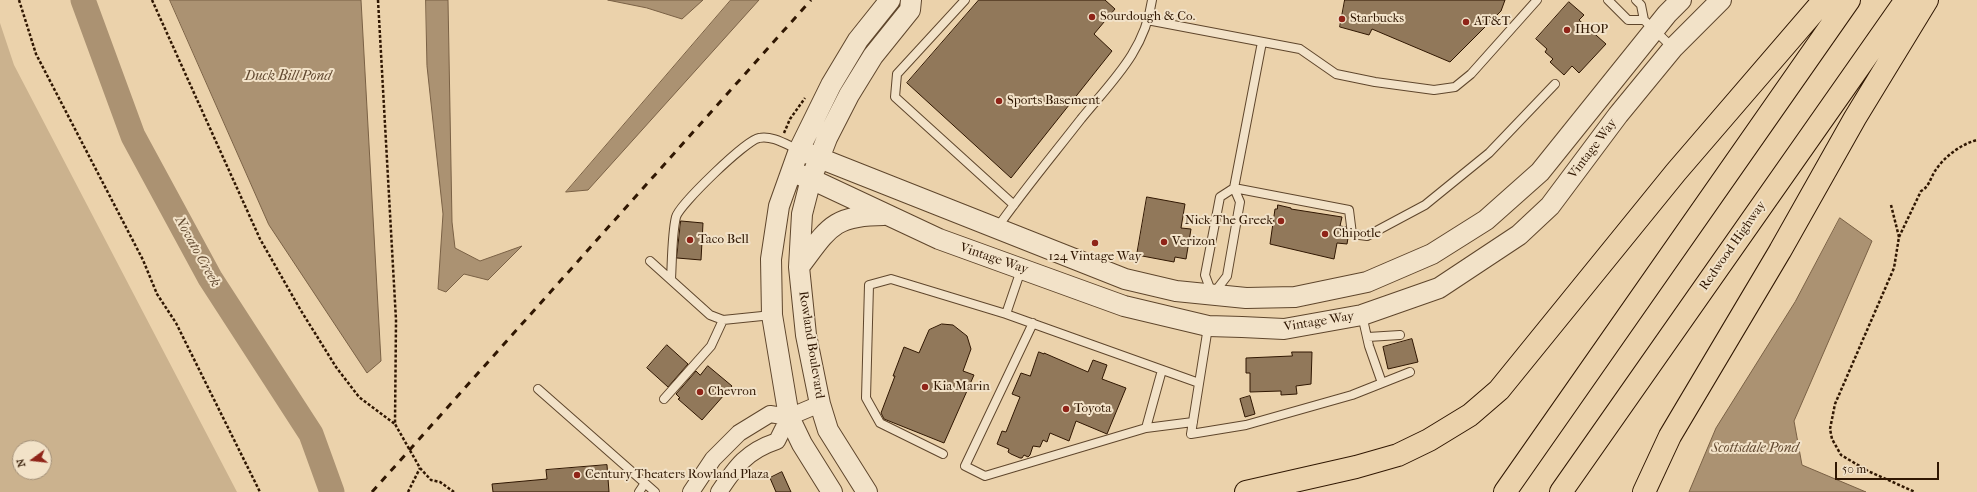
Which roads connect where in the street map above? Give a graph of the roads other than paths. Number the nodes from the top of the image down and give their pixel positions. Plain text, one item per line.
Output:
1 (890, 0) edge
2 (911, 0) edge
3 (965, 0) edge
4 (1152, 0) edge
5 (1537, 0) edge
6 (1608, 0) edge
7 (1636, 0) edge
8 (1681, 0) edge
9 (1721, 0) edge
10 (1830, 0) edge
11 (1849, 0) edge
12 (1906, 0) edge
13 (1927, 0) edge
14 (1147, 20) junction
15 (1649, 25) junction
16 (1262, 42) junction
17 (1674, 48) junction
18 (1555, 84) dead end
19 (799, 150) junction
20 (818, 158) junction
21 (792, 172) junction
22 (811, 179) junction
23 (1234, 188) junction
24 (1014, 205) junction
25 (888, 215) junction
26 (997, 228) junction
27 (650, 261) dead end
28 (799, 267) junction
29 (1022, 268) junction
30 (670, 279) junction
31 (1213, 295) junction
32 (1006, 314) junction
33 (772, 315) junction
34 (1362, 315) junction
35 (723, 320) junction
36 (1034, 323) junction
37 (1208, 326) junction
38 (1400, 335) dead end
39 (1368, 337) junction
40 (1162, 370) junction
41 (1410, 372) dead end
42 (1199, 383) junction
43 (1382, 383) junction
44 (538, 389) dead end
45 (664, 399) dead end
46 (820, 404) junction
47 (789, 417) junction
48 (1193, 422) junction
49 (1146, 428) junction
50 (943, 454) dead end
51 (645, 484) junction
52 (639, 492) edge
53 (655, 492) edge
54 (691, 492) edge
55 (719, 492) edge
56 (832, 492) edge
57 (867, 492) edge
58 (1246, 492) edge
59 (1505, 492) edge
60 (1561, 492) edge
61 (1644, 492) edge

1 - 19 street
2 - 20 street, Rowland Boulevard
3 - 24 lane
4 - 14 lane
5 - 16 lane
6 - 15 lane
7 - 15 lane
8 - 15 street, Vintage Way
9 - 17 street, Vintage Way
10 - 58 highway
11 - 59 highway
12 - 60 highway, Redwood Highway
13 - 61 highway
14 - 16 lane
14 - 24 lane
15 - 17 lane
15 - 31 street, Vintage Way
16 - 23 lane
17 - 34 street, Vintage Way
18 - 23 lane
19 - 20 street, Vintage Way
19 - 21 street
19 - 30 lane
20 - 22 street, Rowland Boulevard
20 - 26 street, Vintage Way
21 - 22 street, Vintage Way
21 - 33 street
22 - 25 street, Vintage Way
22 - 28 street, Rowland Boulevard
23 - 31 lane
23 - 31 lane
24 - 26 lane
25 - 28 street
25 - 29 street, Vintage Way
26 - 31 street, Vintage Way
27 - 30 lane
28 - 46 street, Rowland Boulevard
29 - 32 lane
29 - 37 street, Vintage Way
30 - 35 lane
31 - 37 street
32 - 36 lane
32 - 50 lane
33 - 35 lane
33 - 47 street
34 - 37 street, Vintage Way
34 - 39 lane
35 - 45 lane
36 - 40 lane
36 - 49 lane
37 - 42 lane
38 - 39 lane
39 - 43 lane
40 - 42 lane
40 - 49 lane
41 - 43 lane
42 - 48 lane
43 - 48 lane
44 - 51 lane
46 - 47 street
46 - 57 street, Rowland Boulevard
47 - 54 street
47 - 55 street
47 - 56 street
48 - 49 lane
51 - 52 lane
51 - 53 lane

